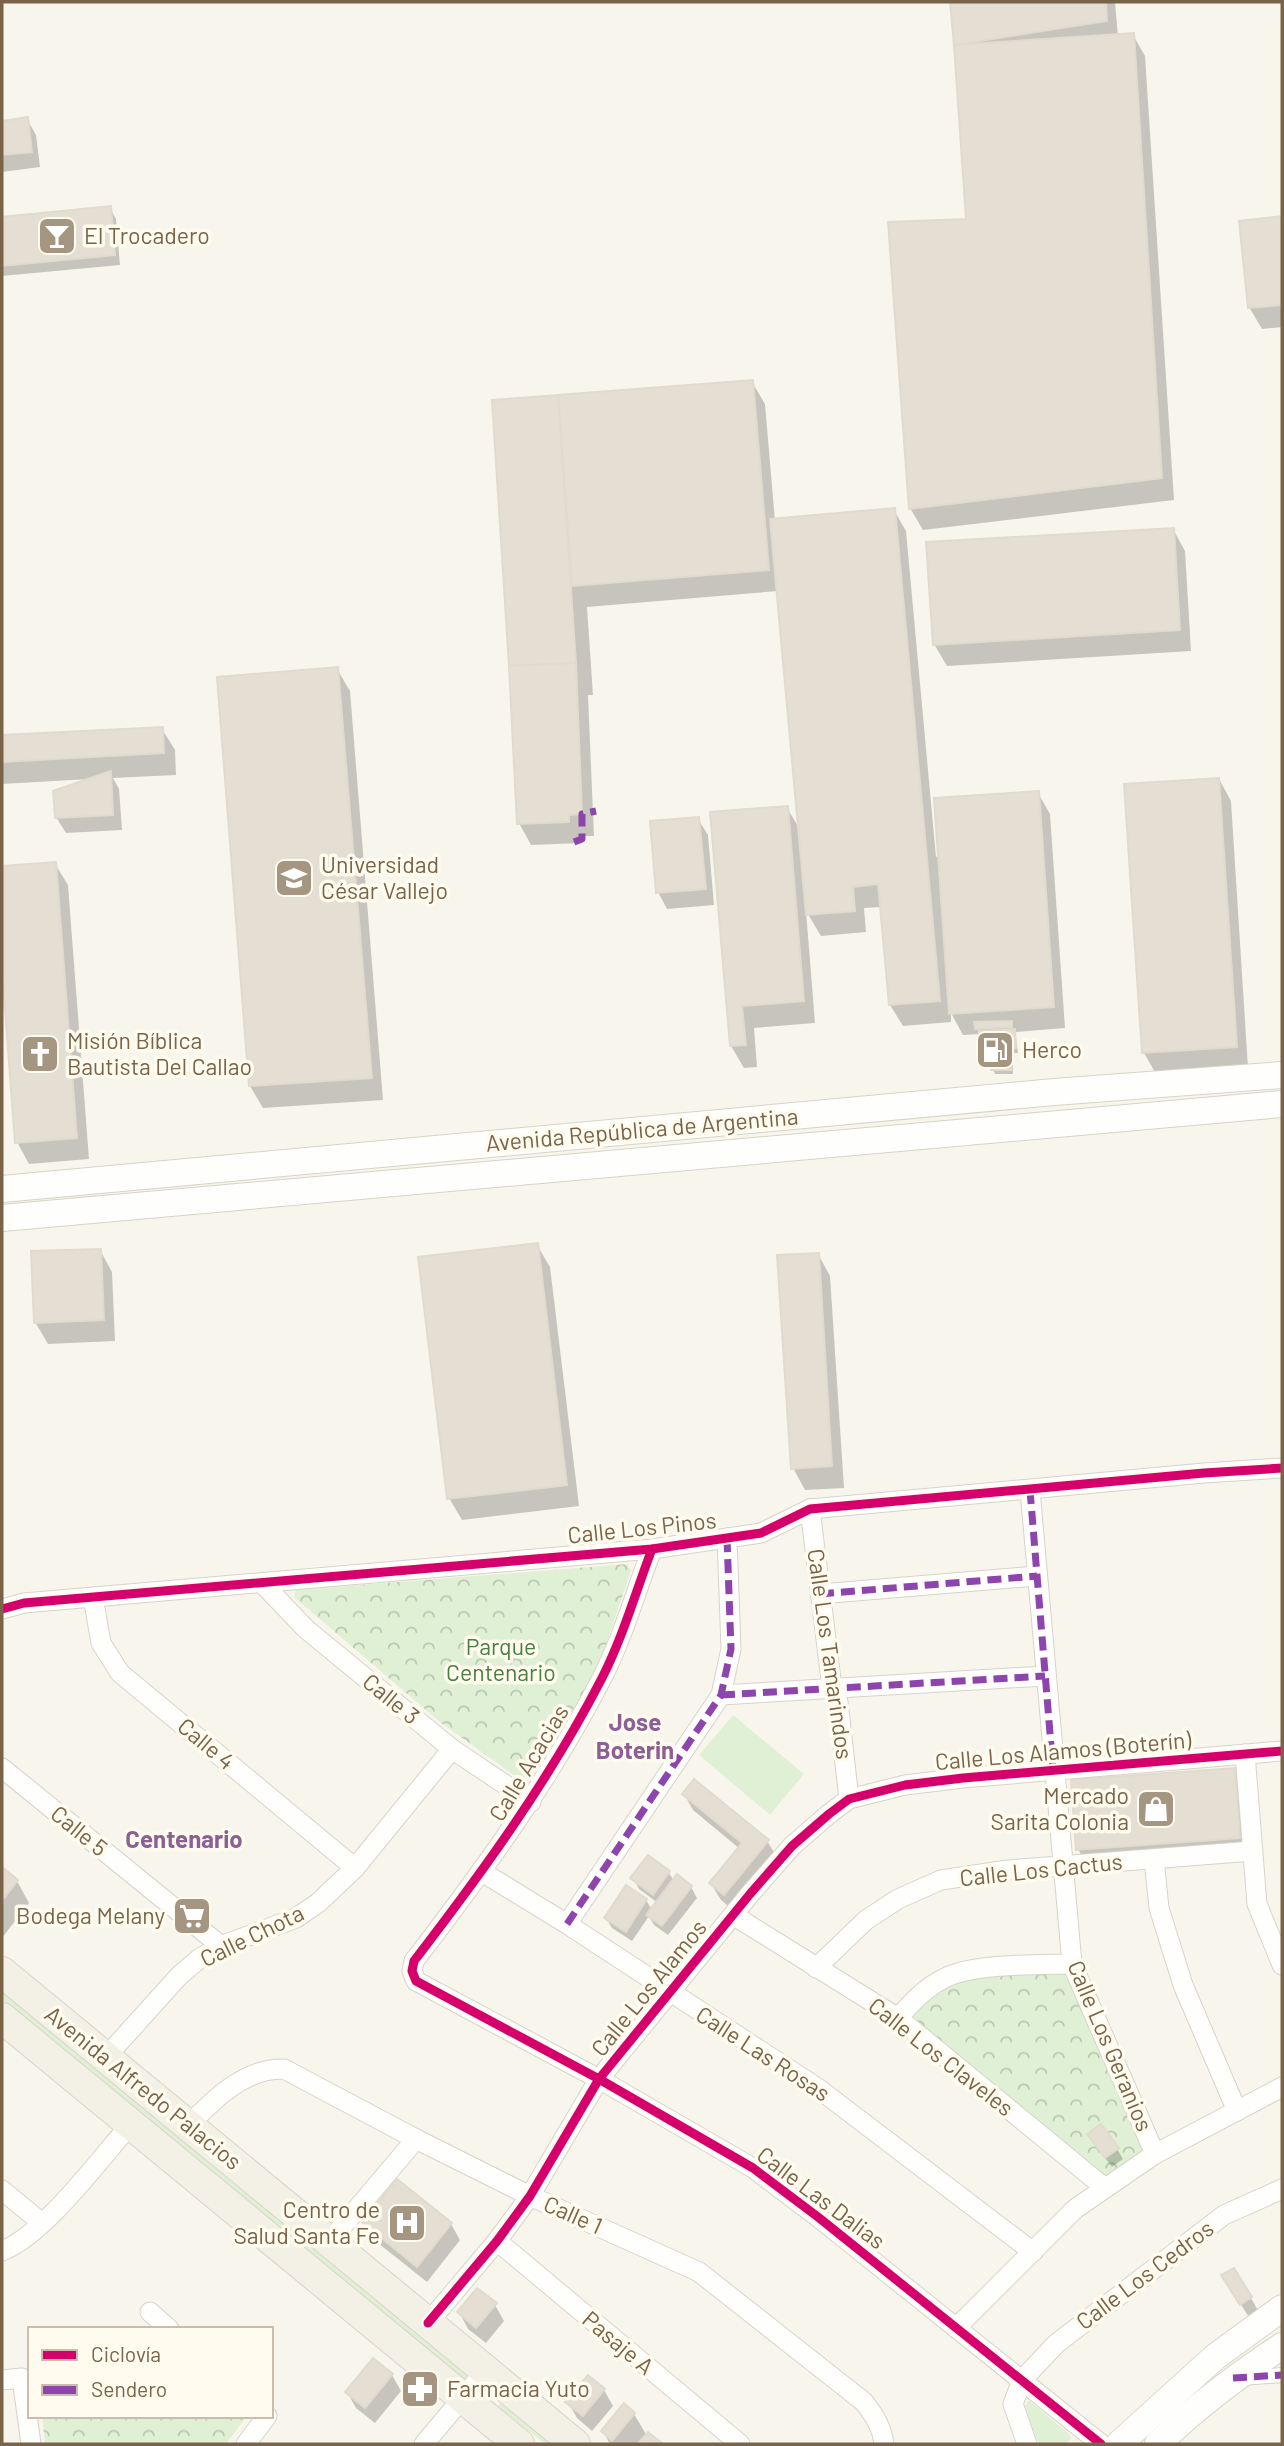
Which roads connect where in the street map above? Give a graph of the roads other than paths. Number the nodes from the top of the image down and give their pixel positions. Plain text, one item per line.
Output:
1 (1282, 1074) edge
2 (1282, 1104) edge
3 (222, 1169) junction
4 (13, 1188) edge
5 (224, 1198) junction
6 (14, 1217) edge
7 (1282, 1468) edge
8 (1030, 1490) junction
9 (810, 1509) junction
10 (727, 1538) junction
11 (652, 1549) junction
12 (1037, 1576) junction
13 (262, 1583) junction
14 (821, 1594) junction
15 (93, 1597) junction
16 (2, 1609) edge
17 (1045, 1676) junction
18 (832, 1688) junction
19 (721, 1695) junction
20 (452, 1749) junction
21 (1282, 1751) edge
22 (1245, 1754) junction
23 (2, 1768) edge
24 (1053, 1770) junction
25 (849, 1799) junction
26 (531, 1801) junction
27 (1253, 1851) junction
28 (1154, 1859) junction
29 (1062, 1866) junction
30 (355, 1868) junction
31 (482, 1872) junction
32 (733, 1915) junction
33 (567, 1924) junction
34 (221, 1947) junction
35 (1072, 1964) junction
36 (1282, 1965) edge
37 (816, 1968) junction
38 (2, 1972) edge
39 (416, 1981) joint
40 (670, 1992) junction
41 (2, 2018) edge
42 (898, 2018) junction
43 (105, 2057) junction
44 (599, 2079) junction
45 (1282, 2087) edge
46 (1237, 2111) junction
47 (130, 2125) junction
48 (188, 2125) junction
49 (416, 2139) junction
50 (1155, 2154) junction
51 (1105, 2188) junction
52 (1282, 2189) edge
53 (2, 2190) edge
54 (530, 2196) junction
55 (42, 2223) junction
56 (497, 2241) junction
57 (329, 2242) junction
58 (2, 2250) edge
59 (1033, 2252) junction
60 (1282, 2308) edge
61 (150, 2312) dead end
62 (428, 2323) junction
63 (167, 2327) edge
64 (956, 2328) junction
65 (1282, 2346) edge
66 (486, 2370) junction
67 (1282, 2375) edge
68 (1233, 2378) junction
69 (2, 2380) edge
70 (1022, 2380) junction
71 (462, 2397) junction
72 (266, 2418) edge
73 (31, 2444) edge
74 (246, 2444) edge
75 (424, 2444) edge
76 (519, 2444) edge
77 (575, 2444) edge
78 (740, 2444) edge
79 (884, 2444) edge
80 (1027, 2444) edge
81 (1101, 2444) edge
82 (1119, 2444) edge
83 (1158, 2444) edge

1 - 3 main road, Avenida República de Argentina
2 - 5 main road, Avenida República de Argentina
3 - 4 main road, Avenida República de Argentina
3 - 5 main road
4 - 6 main road
5 - 6 main road, Avenida República de Argentina
7 - 8 street, Calle Los Pinos
8 - 9 street, Calle Los Pinos
8 - 12 street, Calle Los Geranios
9 - 10 street, Calle Los Pinos
9 - 14 street, Calle Los Tamarindos
10 - 11 street, Calle Los Pinos
10 - 19 street
11 - 13 street, Calle Los Pinos
11 - 26 street, Calle Acacias
12 - 14 street
12 - 17 street, Calle Los Geranios
13 - 15 street, Calle Los Pinos
13 - 20 street, Calle 3
14 - 18 street, Calle Los Tamarindos
15 - 16 street, Calle Los Pinos
15 - 30 street, Calle 4
17 - 18 street
17 - 24 street, Calle Los Geranios
18 - 19 street
18 - 25 street, Calle Los Tamarindos
19 - 33 street
20 - 26 street, Calle 3
20 - 30 street, Calle Chota
21 - 22 street, Calle Los Alamos (Boterín)
22 - 24 street, Calle Los Alamos (Boterín)
22 - 27 street
23 - 34 street, Calle 5
24 - 25 street, Calle Los Alamos (Boterín)
24 - 29 street, Calle Los Geranios
25 - 32 street, Calle Los Alamos
26 - 31 street, Calle Acacias
27 - 28 street, Calle Los Cactus
27 - 36 street
28 - 29 street, Calle Los Cactus
28 - 46 street
29 - 35 street, Calle Los Geranios
29 - 37 street, Calle Los Cactus
30 - 34 street, Calle Chota
31 - 33 street, Calle Las Rosas
31 - 39 street, Calle Acacias
32 - 37 street, Calle Los Claveles
32 - 40 street, Calle Los Alamos
33 - 40 street, Calle Las Rosas
34 - 43 street, Calle Chota
35 - 42 street
35 - 50 street, Calle Los Geranios
37 - 42 street, Calle Los Claveles
38 - 43 main road, Avenida Alfredo Palacios
39 - 44 street, Calle Las Dalias
40 - 44 street, Calle Los Alamos
40 - 59 street, Calle Las Rosas
41 - 47 main road, Avenida Alfredo Palacios
42 - 51 street, Calle Los Claveles
43 - 48 main road, Avenida Alfredo Palacios
44 - 54 street, Calle Los Alamos
44 - 64 street, Calle Las Dalias
45 - 46 street
46 - 50 street
47 - 55 street
47 - 71 main road, Avenida Alfredo Palacios
48 - 49 street, Calle 1
48 - 57 main road, Avenida Alfredo Palacios
49 - 54 street, Calle 1
49 - 57 street
50 - 51 street
51 - 59 street
52 - 70 street, Calle Los Cedros
53 - 55 street
54 - 56 street, Calle Los Alamos
54 - 79 street, Calle 1
55 - 58 street
56 - 62 street, Calle Los Alamos
56 - 78 street, Pasaje A
57 - 62 main road, Avenida Alfredo Palacios
59 - 64 street
60 - 82 main road
61 - 63 street
62 - 66 main road, Avenida Alfredo Palacios
64 - 70 street, Calle Las Dalias
65 - 68 main road
66 - 71 street
66 - 77 main road, Avenida Alfredo Palacios
67 - 68 street
68 - 83 main road
69 - 73 street
70 - 80 street
70 - 81 street, Calle Las Dalias
71 - 75 street
71 - 76 main road, Avenida Alfredo Palacios
72 - 74 street

